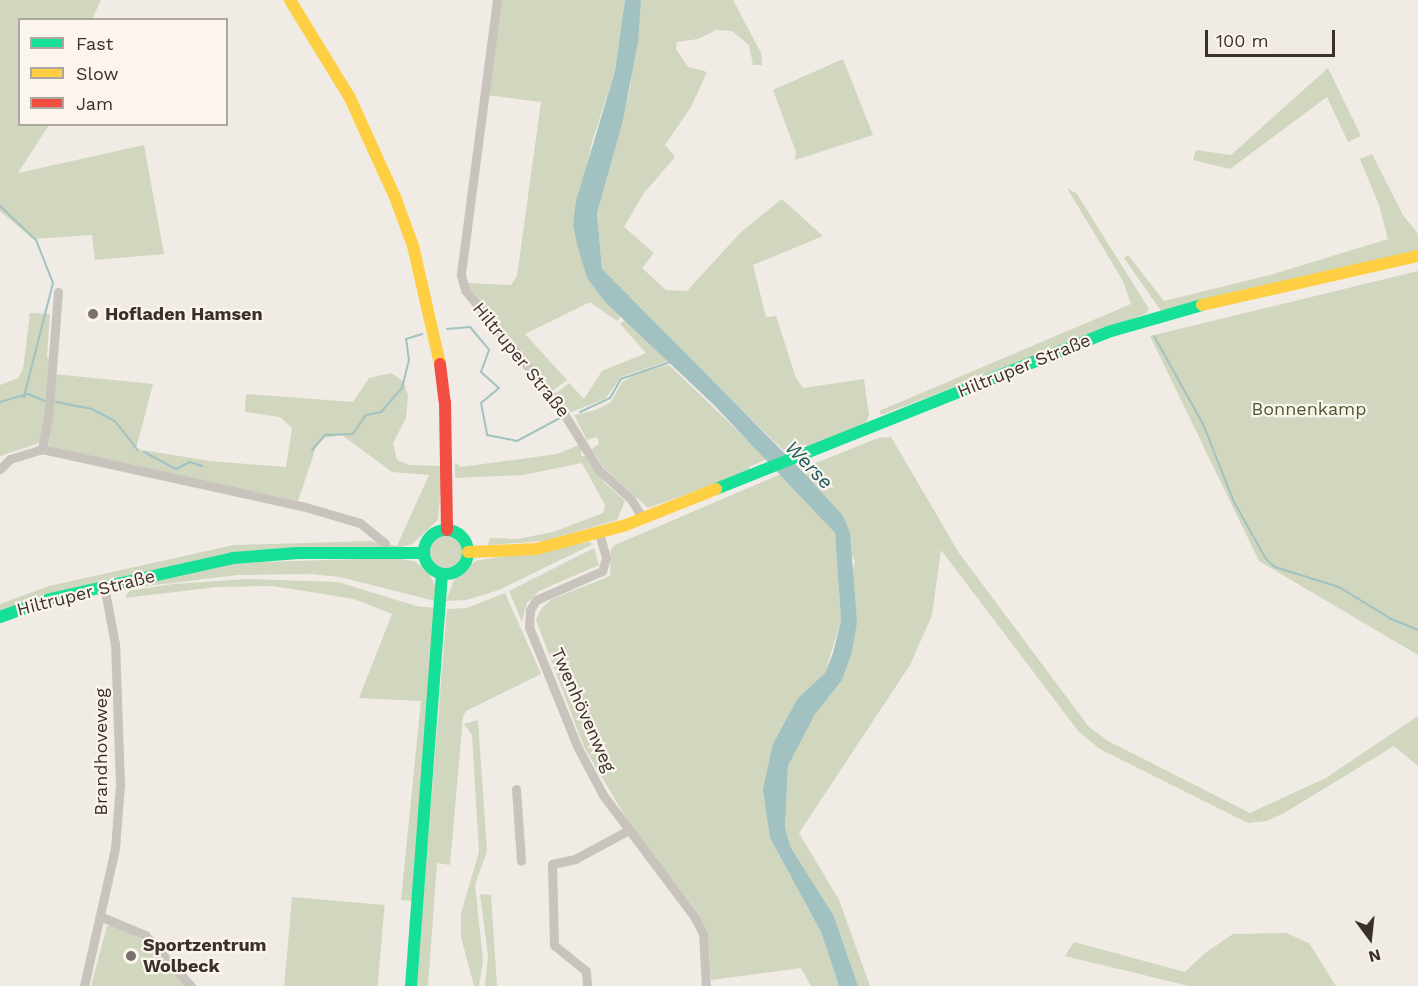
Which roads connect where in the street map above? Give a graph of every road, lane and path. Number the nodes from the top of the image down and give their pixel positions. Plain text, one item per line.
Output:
1 (290, 0) edge
2 (497, 0) edge
3 (1418, 256) edge
4 (58, 292) dead end
5 (42, 449) junction
6 (0, 469) edge
7 (643, 519) junction
8 (447, 530) junction
9 (599, 533) junction
10 (385, 543) dead end
11 (468, 552) junction
12 (423, 553) junction
13 (442, 574) junction
14 (104, 586) junction
15 (0, 616) edge
16 (516, 789) dead end
17 (627, 831) junction
18 (521, 861) dead end
19 (102, 917) junction
20 (84, 986) edge
21 (191, 986) edge
22 (411, 986) edge
23 (587, 986) edge
24 (706, 986) edge

1 - 8 street
2 - 7 street, Hiltruper Straße
3 - 7 street, Hiltruper Straße
4 - 5 street
5 - 6 street
5 - 10 street
7 - 9 street, Hiltruper Straße
8 - 11 street
8 - 12 street
9 - 11 street, Hiltruper Straße
9 - 17 street, Twenhövenweg
11 - 13 street
12 - 13 street
12 - 14 street, Hiltruper Straße
13 - 22 street
14 - 15 street, Hiltruper Straße
14 - 19 street, Brandhoveweg
16 - 18 street
17 - 23 street
17 - 24 street, Twenhövenweg
19 - 20 street, Brandhoveweg
19 - 21 street

